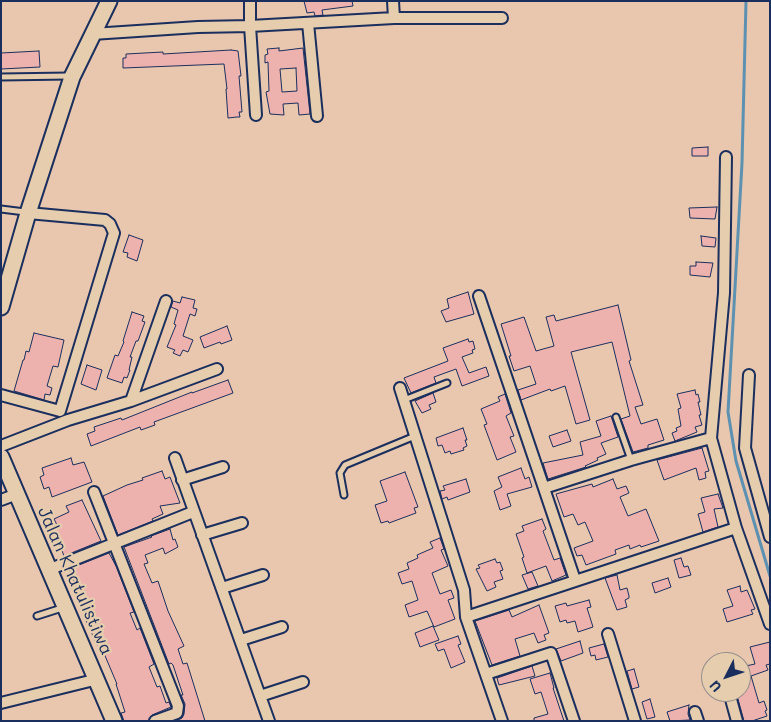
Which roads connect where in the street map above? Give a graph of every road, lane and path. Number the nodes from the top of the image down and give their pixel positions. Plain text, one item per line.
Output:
1 (109, 1) edge
2 (250, 1) edge
3 (393, 1) edge
4 (394, 18) junction
5 (502, 18) dead end
6 (308, 23) junction
7 (250, 26) junction
8 (92, 34) junction
9 (1, 77) edge
10 (72, 77) junction
11 (256, 115) dead end
12 (317, 116) dead end
13 (726, 156) dead end
14 (1, 209) edge
15 (28, 213) junction
16 (5, 277) edge
17 (479, 296) dead end
18 (166, 301) dead end
19 (1, 307) edge
20 (217, 369) dead end
21 (749, 374) dead end
22 (447, 382) dead end
23 (400, 388) dead end
24 (1, 395) edge
25 (404, 400) junction
26 (131, 401) junction
27 (60, 411) junction
28 (616, 417) dead end
29 (68, 420) junction
30 (415, 436) junction
31 (711, 438) junction
32 (1, 446) edge
33 (1, 457) edge
34 (175, 458) dead end
35 (631, 460) junction
36 (223, 467) dead end
37 (182, 480) junction
38 (544, 488) junction
39 (94, 492) dead end
40 (17, 494) junction
41 (344, 495) dead end
42 (1, 500) edge
43 (193, 512) junction
44 (242, 523) dead end
45 (736, 528) junction
46 (202, 535) junction
47 (770, 537) edge
48 (114, 543) junction
49 (48, 570) junction
50 (263, 575) dead end
51 (575, 580) junction
52 (222, 588) junction
53 (65, 607) junction
54 (37, 616) dead end
55 (466, 617) junction
56 (770, 624) edge
57 (282, 627) dead end
58 (608, 634) dead end
59 (241, 640) junction
60 (486, 674) junction
61 (98, 679) junction
62 (303, 682) dead end
63 (260, 696) junction
64 (732, 702) edge
65 (1, 703) edge
66 (114, 721) edge
67 (154, 721) edge
68 (269, 721) edge
69 (502, 721) edge
70 (574, 721) edge
71 (635, 721) edge
72 (737, 721) edge

1 - 8 street
2 - 7 street
3 - 4 street
4 - 5 street
4 - 6 street
6 - 7 street
6 - 12 street
7 - 8 street
7 - 11 street
8 - 10 street
9 - 10 lane
10 - 15 street
13 - 31 street
14 - 15 lane
15 - 16 street
15 - 27 street
16 - 19 street
17 - 38 street
18 - 26 street
20 - 26 street
21 - 47 street
22 - 25 lane
23 - 25 street
24 - 27 street
25 - 30 street
26 - 29 street
27 - 29 street
28 - 35 lane
29 - 32 street
30 - 41 lane
30 - 55 street
31 - 35 street
31 - 45 street
33 - 40 street, Jalan Khatulistiwa
34 - 37 street
35 - 38 street
36 - 37 street
37 - 43 street
38 - 51 street
39 - 48 street
40 - 42 street
40 - 49 street, Jalan Khatulistiwa
43 - 46 street
43 - 48 street
44 - 46 street
45 - 51 street
45 - 56 street
46 - 52 street
48 - 49 street
48 - 67 street
49 - 53 street, Jalan Khatulistiwa
50 - 52 street
51 - 55 street
52 - 59 street
53 - 54 lane
53 - 61 street, Jalan Khatulistiwa
55 - 60 street
57 - 59 street
58 - 71 street
59 - 63 street
60 - 69 street
60 - 70 street
61 - 65 street
61 - 66 street, Jalan Khatulistiwa
62 - 63 street
63 - 68 street
64 - 72 street

